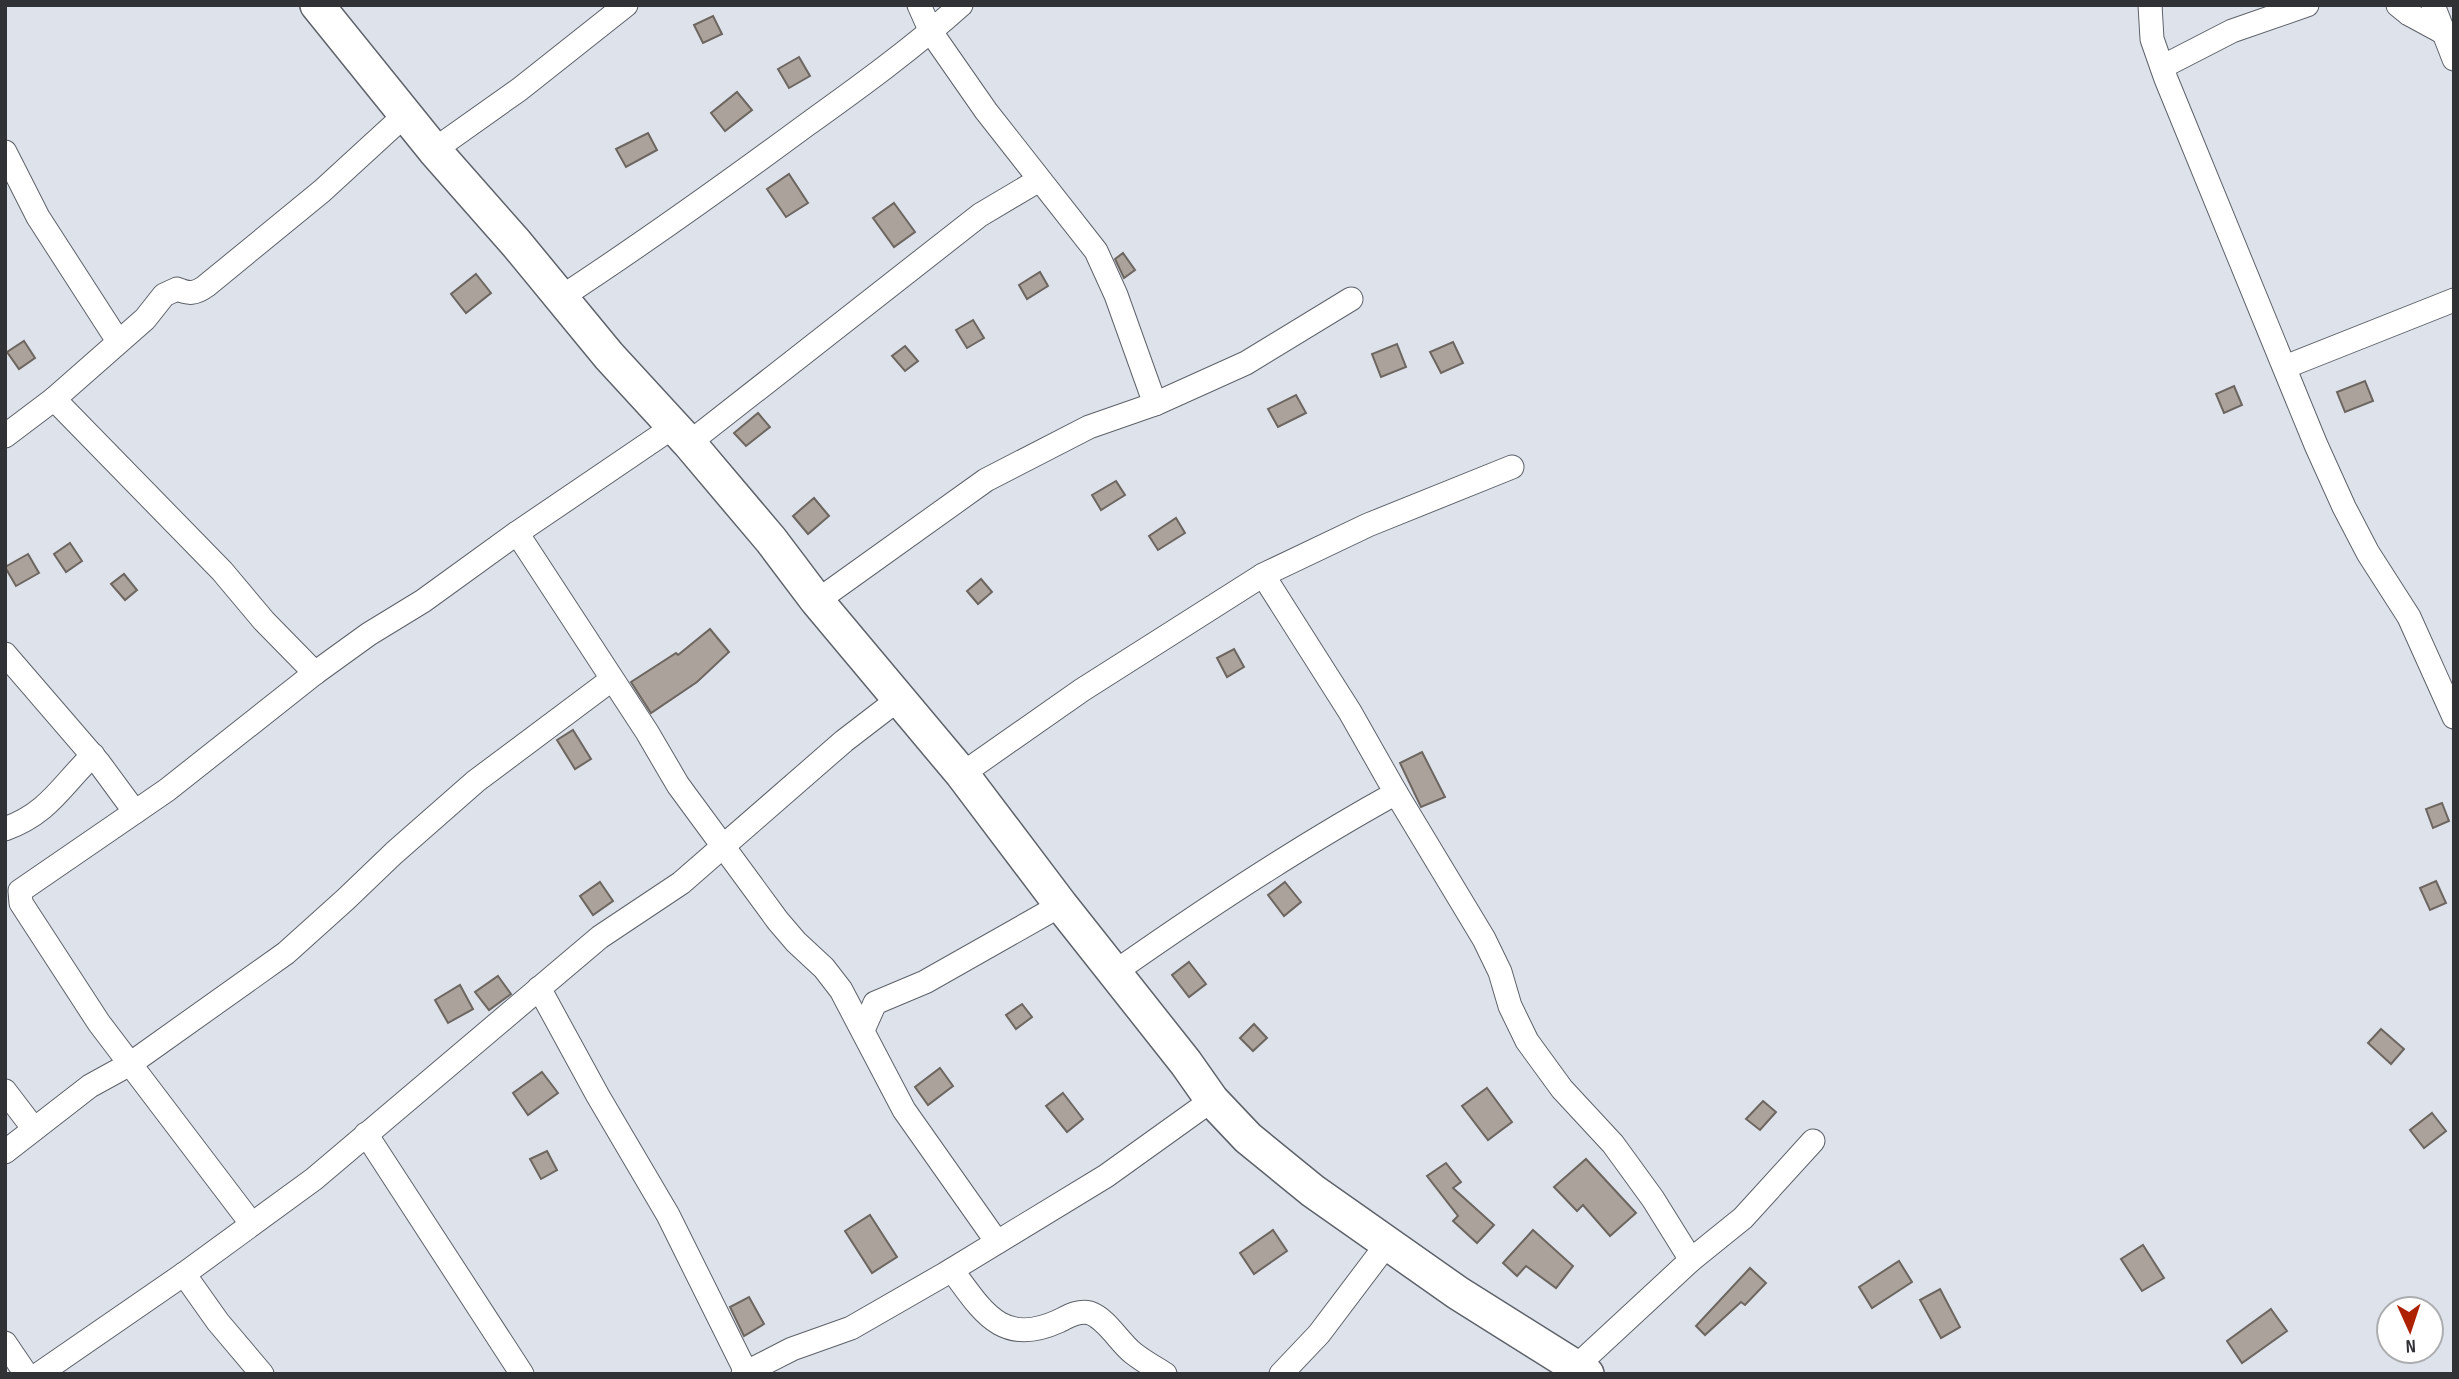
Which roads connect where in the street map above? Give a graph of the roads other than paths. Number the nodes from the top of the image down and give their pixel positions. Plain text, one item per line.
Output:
1 (317, 5) edge
2 (626, 5) edge
3 (919, 5) edge
4 (961, 5) edge
5 (2150, 5) edge
6 (2307, 5) edge
7 (2398, 5) edge
8 (2432, 5) edge
9 (931, 32) junction
10 (2451, 49) edge
11 (2162, 67) junction
12 (406, 114) junction
13 (434, 150) junction
14 (5, 152) edge
15 (1039, 180) junction
16 (560, 298) junction
17 (1351, 299) dead end
18 (2454, 300) edge
19 (118, 341) junction
20 (2285, 367) junction
21 (54, 399) junction
22 (1155, 404) junction
23 (681, 435) junction
24 (5, 436) edge
25 (1512, 467) dead end
26 (517, 533) junction
27 (1263, 575) junction
28 (817, 601) junction
29 (5, 654) edge
30 (315, 673) junction
31 (611, 680) junction
32 (900, 698) junction
33 (2454, 717) edge
34 (93, 755) junction
35 (962, 774) junction
36 (1396, 793) junction
37 (135, 812) junction
38 (5, 829) edge
39 (723, 845) junction
40 (1061, 905) junction
41 (1115, 972) junction
42 (539, 988) junction
43 (841, 990) junction
44 (875, 1003) junction
45 (863, 1030) junction
46 (130, 1064) junction
47 (5, 1091) edge
48 (1212, 1100) junction
49 (34, 1129) junction
50 (366, 1135) junction
51 (1813, 1141) dead end
52 (5, 1152) edge
53 (251, 1223) junction
54 (997, 1242) junction
55 (1387, 1244) junction
56 (1691, 1260) junction
57 (952, 1270) junction
58 (184, 1274) junction
59 (5, 1343) edge
60 (1576, 1372) edge
61 (744, 1373) edge
62 (26, 1374) edge
63 (39, 1374) edge
64 (262, 1374) edge
65 (522, 1374) edge
66 (1165, 1374) edge
67 (1281, 1374) edge

1 - 12 street
2 - 13 street
3 - 9 street
4 - 9 street
5 - 11 street
6 - 11 street
7 - 10 street
8 - 10 street
9 - 15 street
9 - 16 street
11 - 20 street
12 - 13 street
12 - 19 street
13 - 16 street
14 - 19 street
15 - 22 street
15 - 23 street
16 - 23 street
17 - 22 street
18 - 20 street
19 - 21 street
20 - 33 street
21 - 24 street
21 - 30 street
22 - 28 street
23 - 26 street
23 - 28 street
25 - 27 street
26 - 30 street
26 - 31 street
27 - 35 street
27 - 36 street
28 - 32 street
29 - 34 street
30 - 37 street
31 - 39 street
31 - 46 street
32 - 35 street
32 - 39 street
34 - 37 street
34 - 38 street
35 - 40 street
36 - 41 street
36 - 56 street
37 - 46 street
39 - 42 street
39 - 43 street
40 - 41 street
40 - 44 street
41 - 48 street
42 - 50 street
42 - 61 street
43 - 44 street
43 - 45 street
44 - 45 street
45 - 54 street
46 - 49 street
46 - 53 street
47 - 49 street
48 - 54 street
48 - 55 street
49 - 52 street
50 - 53 street
50 - 65 street
51 - 56 street
53 - 58 street
54 - 57 street
55 - 60 street
55 - 67 street
56 - 60 street
57 - 61 street
57 - 66 street
58 - 63 street
58 - 64 street
59 - 62 street

